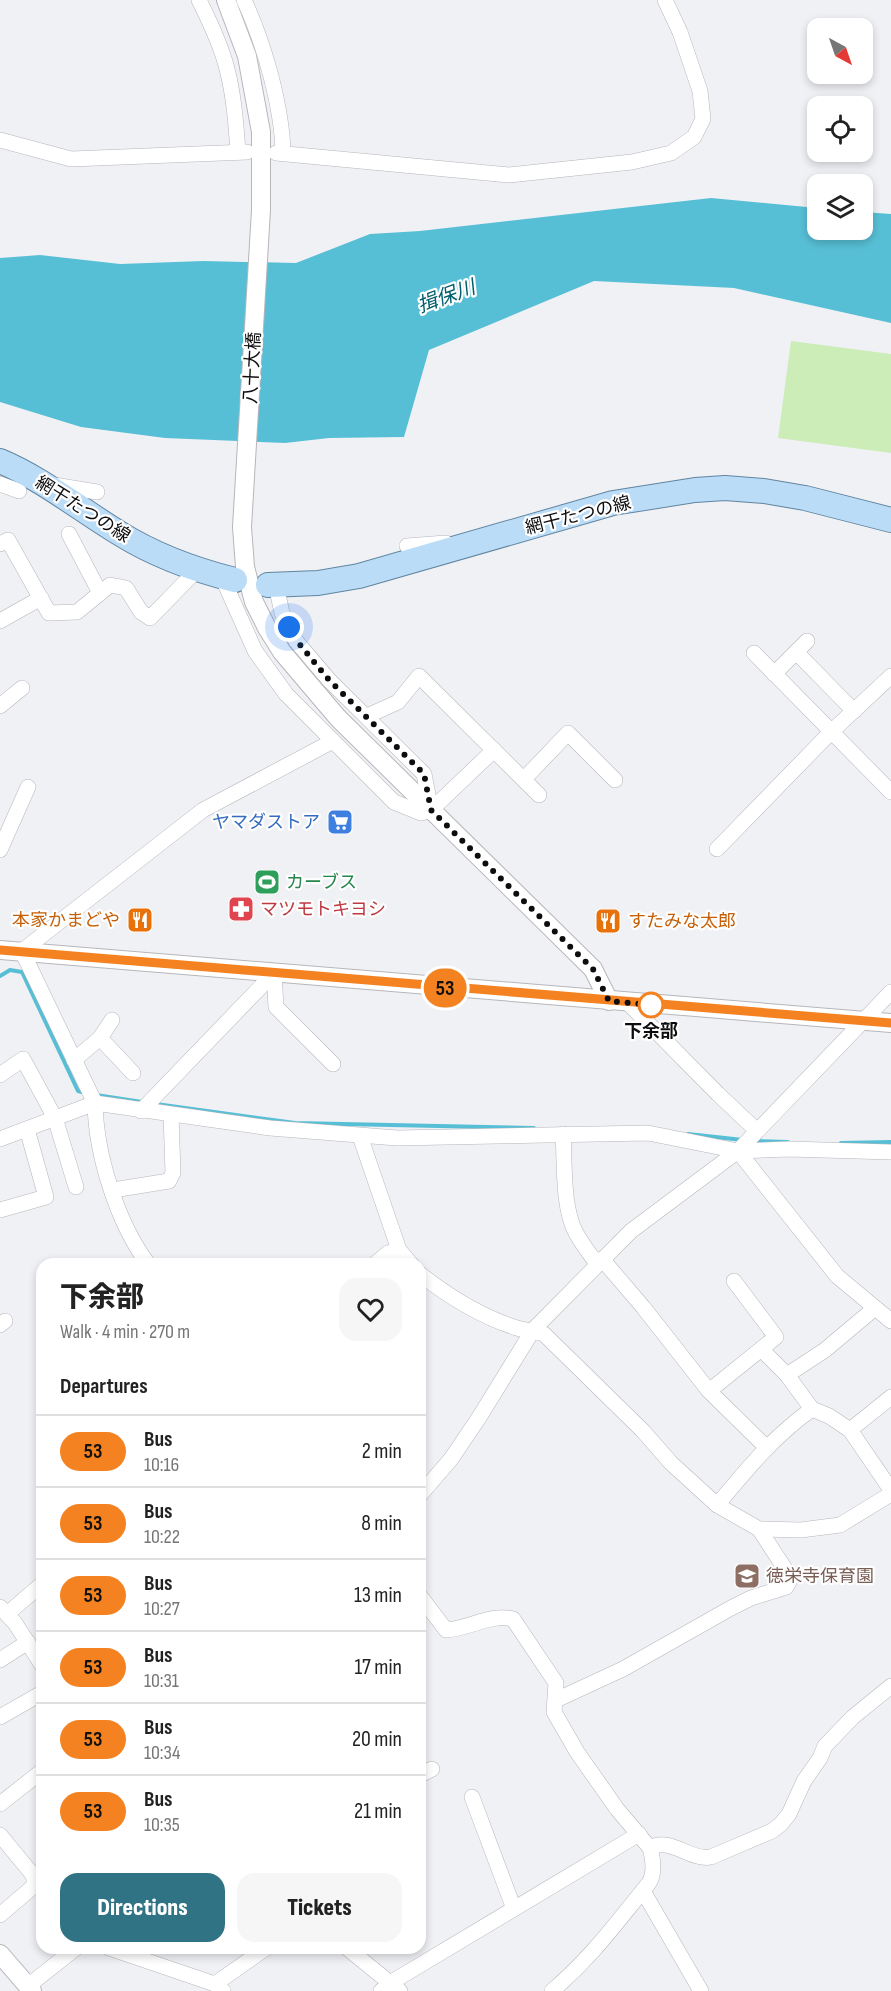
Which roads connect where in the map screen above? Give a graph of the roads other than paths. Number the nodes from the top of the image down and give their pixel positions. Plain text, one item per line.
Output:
1 (199, 0) edge
2 (226, 0) edge
3 (244, 0) edge
4 (665, 0) edge
5 (0, 140) edge
6 (0, 461) edge
7 (0, 484) edge
8 (29, 487) junction
9 (97, 492) dead end
10 (891, 520) edge
11 (69, 534) dead end
12 (491, 539) junction
13 (0, 544) edge
14 (407, 546) dead end
15 (198, 569) junction
16 (228, 578) joint
17 (272, 585) joint
18 (100, 593) junction
19 (41, 598) junction
20 (0, 621) edge
21 (753, 653) dead end
22 (774, 674) junction
23 (891, 676) edge
24 (22, 688) dead end
25 (0, 706) edge
26 (854, 711) junction
27 (367, 716) junction
28 (831, 732) junction
29 (333, 741) junction
30 (494, 750) junction
31 (524, 779) junction
32 (615, 780) dead end
33 (28, 787) dead end
34 (891, 792) edge
35 (539, 795) dead end
36 (431, 810) junction
37 (1, 844) edge
38 (717, 849) dead end
39 (0, 950) edge
40 (22, 951) junction
41 (274, 974) junction
42 (891, 992) edge
43 (609, 1001) junction
44 (628, 1003) junction
45 (112, 1020) dead end
46 (862, 1020) junction
47 (891, 1023) edge
48 (100, 1038) junction
49 (74, 1060) junction
50 (333, 1064) dead end
51 (133, 1072) dead end
52 (0, 1075) edge
53 (95, 1104) junction
54 (146, 1105) junction
55 (171, 1115) junction
56 (55, 1118) junction
57 (27, 1129) junction
58 (756, 1130) junction
59 (563, 1134) junction
60 (360, 1136) junction
61 (0, 1139) edge
62 (738, 1151) junction
63 (891, 1152) edge
64 (76, 1187) dead end
65 (113, 1190) junction
66 (0, 1210) edge
67 (399, 1250) junction
68 (144, 1258) edge
69 (382, 1258) edge
70 (406, 1258) edge
71 (599, 1262) junction
72 (426, 1278) edge
73 (734, 1281) dead end
74 (885, 1312) edge
75 (533, 1330) junction
76 (761, 1349) junction
77 (787, 1375) junction
78 (709, 1391) junction
79 (891, 1397) edge
80 (812, 1409) junction
81 (850, 1430) junction
82 (766, 1447) junction
83 (426, 1488) edge
84 (891, 1490) edge
85 (891, 1494) edge
86 (717, 1505) junction
87 (759, 1529) junction
88 (36, 1588) edge
89 (426, 1604) edge
90 (3, 1611) edge
91 (28, 1642) junction
92 (36, 1655) edge
93 (0, 1659) edge
94 (891, 1686) edge
95 (36, 1696) edge
96 (556, 1701) junction
97 (0, 1717) edge
98 (36, 1776) edge
99 (472, 1797) dead end
100 (0, 1804) edge
101 (639, 1834) junction
102 (0, 1835) edge
103 (650, 1848) junction
104 (36, 1878) edge
105 (36, 1885) edge
106 (643, 1891) junction
107 (514, 1909) junction
108 (0, 1915) edge
109 (0, 1954) edge
110 (69, 1954) edge
111 (126, 1954) edge
112 (259, 1954) edge
113 (353, 1954) edge
114 (219, 1987) edge
115 (30, 1988) edge
116 (390, 1988) edge
117 (552, 1991) edge
118 (701, 1991) edge

1 - 5 street
2 - 36 street, 八十大橋
3 - 4 street
6 - 8 main road, 網干たつの線
7 - 8 street
8 - 9 street
8 - 15 main road, 網干たつの線
10 - 12 main road, 網干たつの線
11 - 18 street
12 - 14 street
12 - 17 main road, 網干たつの線
13 - 19 street
15 - 16 main road, 網干たつの線
15 - 18 street
16 - 29 street
17 - 27 street
18 - 19 street
19 - 20 street
21 - 22 street
22 - 26 street
22 - 28 street
23 - 26 street
24 - 25 street
26 - 28 street
27 - 30 street
27 - 36 street
28 - 34 street
28 - 38 street
29 - 36 street
29 - 40 street
30 - 31 street
30 - 36 street
31 - 32 street
31 - 35 street
33 - 37 street
36 - 43 street, 八十大橋
39 - 40 street
40 - 41 street
40 - 49 street
41 - 43 street
41 - 50 street
41 - 54 street
42 - 46 street
43 - 44 street
44 - 46 street
44 - 58 street
45 - 48 street
46 - 47 street
46 - 58 street
48 - 49 street
48 - 51 street
49 - 53 street
52 - 56 street
53 - 54 street
53 - 56 street
53 - 65 street
54 - 55 street
55 - 60 street
55 - 65 street
56 - 57 street
56 - 64 street
57 - 61 street
57 - 66 street
58 - 62 street
59 - 60 street
59 - 62 street
59 - 71 street
60 - 67 street
62 - 63 street
62 - 71 street
62 - 74 street
65 - 68 street
67 - 69 street
67 - 70 street
71 - 75 street
71 - 78 street
72 - 75 street
73 - 76 street
74 - 77 street
75 - 83 street
75 - 86 street
76 - 77 street
76 - 78 street
77 - 80 street
78 - 82 street
79 - 81 street
80 - 81 street
80 - 82 street
81 - 84 street
82 - 86 street
85 - 87 street
86 - 87 street
87 - 96 street
88 - 90 street
89 - 96 street
90 - 91 street
91 - 92 street
91 - 93 street
94 - 103 street
95 - 97 street
96 - 101 street
98 - 100 street
99 - 107 street
101 - 103 street
101 - 107 street
102 - 104 street
103 - 106 street
105 - 108 street
106 - 117 street
106 - 118 street
107 - 116 street
109 - 115 street
110 - 115 street
111 - 114 street
112 - 114 street
113 - 116 street

